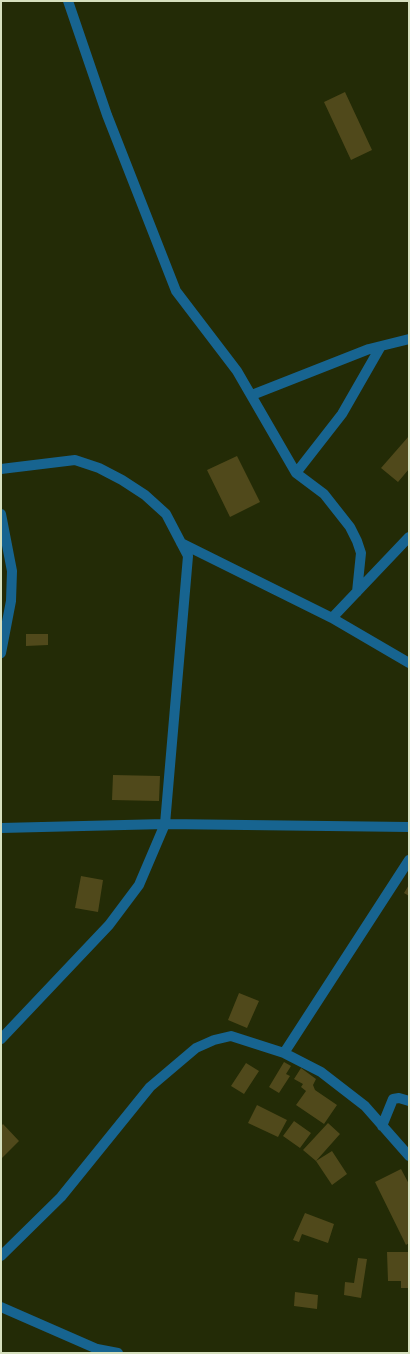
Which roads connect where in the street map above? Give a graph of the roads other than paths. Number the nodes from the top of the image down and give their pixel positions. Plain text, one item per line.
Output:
1 (68, 1) edge
2 (409, 339) edge
3 (381, 346) junction
4 (252, 395) junction
5 (1, 469) edge
6 (296, 473) junction
7 (1, 514) edge
8 (409, 537) edge
9 (181, 543) junction
10 (357, 592) junction
11 (332, 618) junction
12 (1, 652) edge
13 (409, 663) edge
14 (165, 824) junction
15 (409, 827) edge
16 (1, 828) edge
17 (409, 860) edge
18 (1, 1039) edge
19 (284, 1053) junction
20 (409, 1101) edge
21 (382, 1126) junction
22 (409, 1156) edge
23 (1, 1256) edge
24 (1, 1307) edge
25 (118, 1353) edge

1 - 4 street
2 - 3 street
3 - 4 street
3 - 6 street
4 - 6 street
5 - 9 street
6 - 10 street
7 - 12 street
8 - 10 street
9 - 11 street
9 - 14 street
10 - 11 street
11 - 13 street
14 - 15 street
14 - 16 street
14 - 18 street
17 - 19 street
19 - 21 street
19 - 23 street
20 - 21 street
21 - 22 street
24 - 25 street

